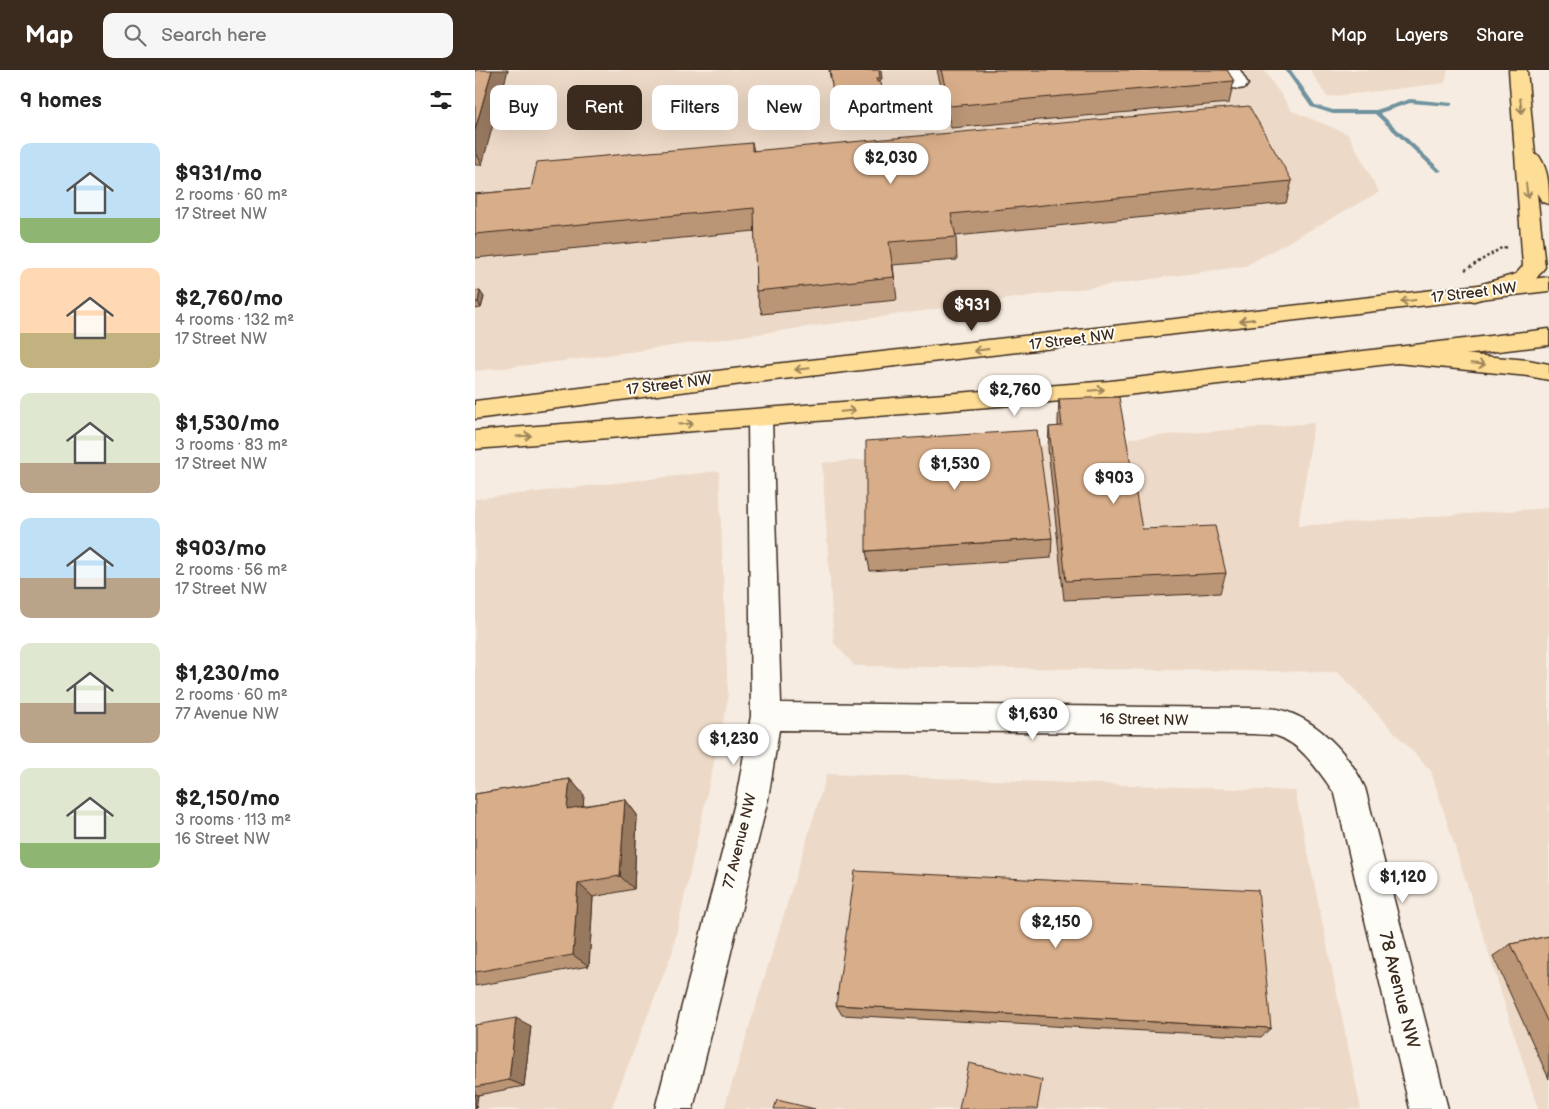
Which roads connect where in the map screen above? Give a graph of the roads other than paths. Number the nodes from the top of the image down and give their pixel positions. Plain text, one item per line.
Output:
1 (1518, 70) edge
2 (1525, 142) junction
3 (1549, 198) edge
4 (1549, 284) edge
5 (1474, 294) junction
6 (1549, 337) edge
7 (1395, 356) junction
8 (1549, 372) edge
9 (475, 410) edge
10 (760, 419) junction
11 (475, 440) edge
12 (766, 716) junction
13 (1308, 738) joint
14 (674, 1109) edge
15 (1429, 1109) edge

1 -> 2 main road
2 - 3 main road
2 -> 5 main road
4 - 5 main road, 17 Street NW
5 -> 9 main road, 17 Street NW
6 - 7 main road
7 -> 8 main road
10 -> 7 main road
11 -> 10 main road
10 - 12 street, 77 Avenue NW
12 - 13 street, 16 Street NW
12 - 14 street, 77 Avenue NW
13 - 15 street, 78 Avenue NW

